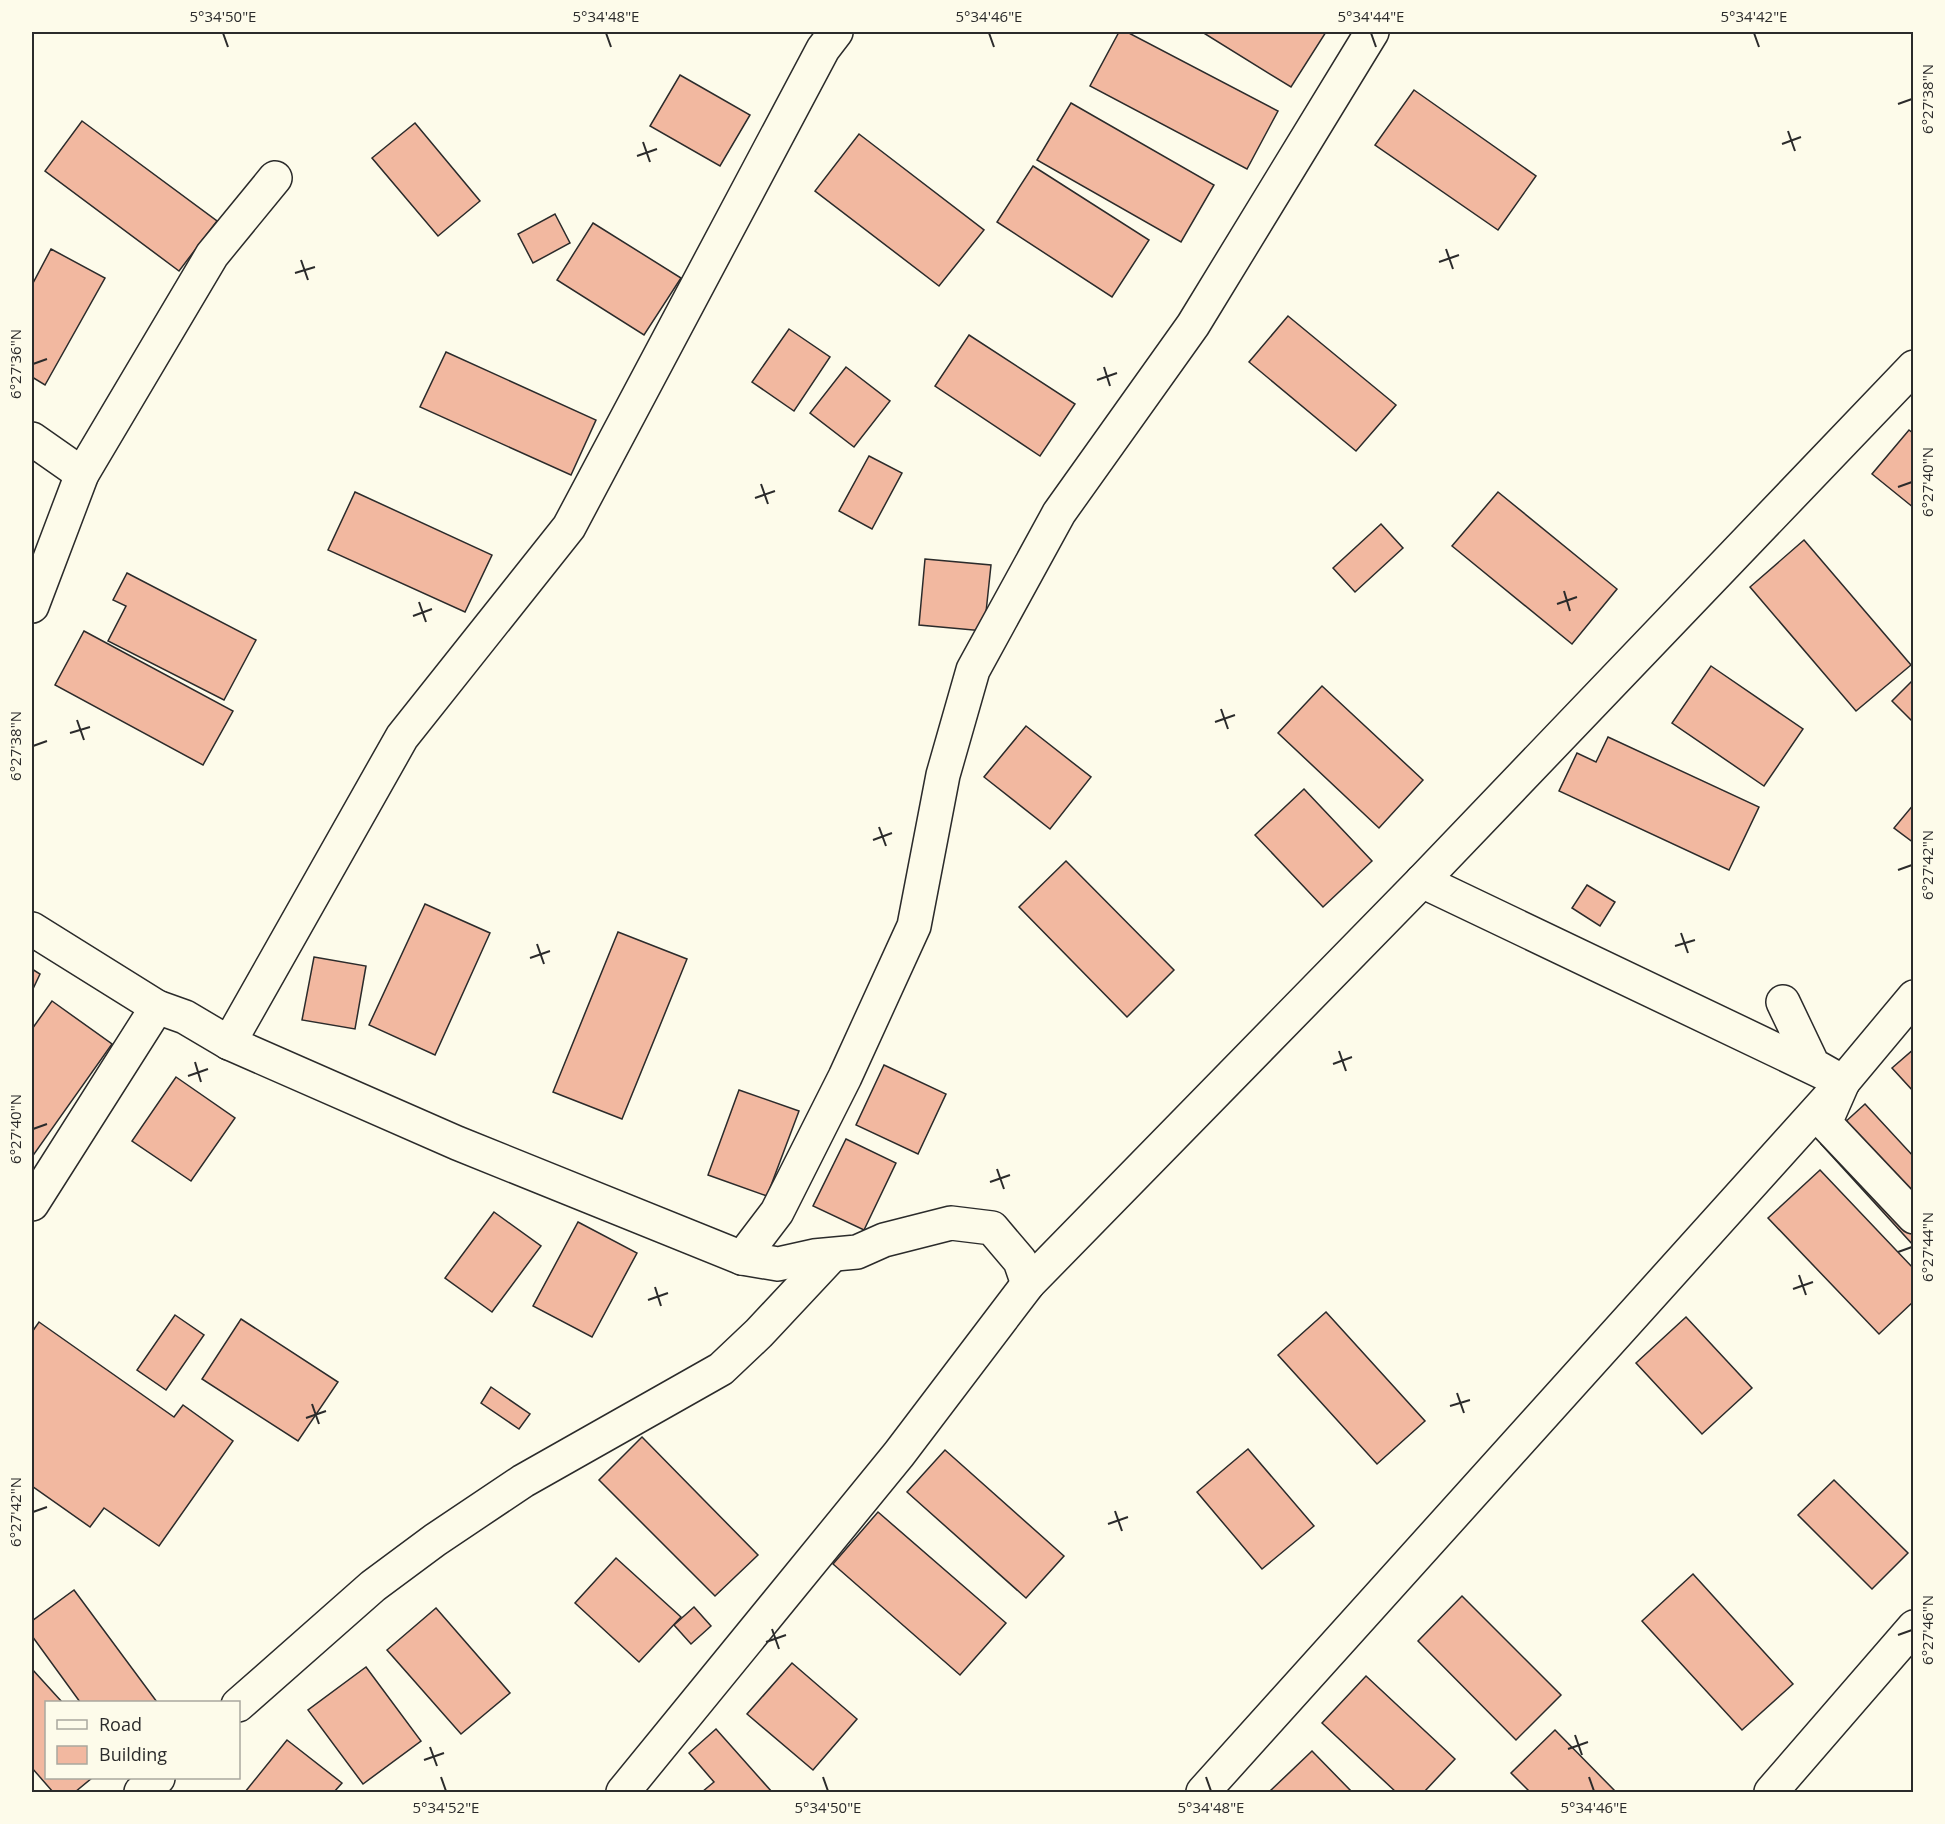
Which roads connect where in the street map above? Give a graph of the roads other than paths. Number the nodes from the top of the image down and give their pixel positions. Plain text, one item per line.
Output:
1 (1372, 32) edge
2 (820, 37) edge
3 (275, 178) dead end
4 (1914, 367) edge
5 (32, 439) edge
6 (82, 474) junction
7 (32, 606) edge
8 (1422, 881) junction
9 (32, 929) edge
10 (1914, 997) edge
11 (1784, 1002) dead end
12 (157, 1007) junction
13 (229, 1043) junction
14 (1843, 1082) junction
15 (32, 1204) edge
16 (1914, 1218) edge
17 (832, 1255) junction
18 (742, 1258) junction
19 (1028, 1284) junction
20 (1914, 1627) edge
21 (240, 1703) edge
22 (157, 1779) edge
23 (141, 1792) edge
24 (622, 1792) edge
25 (1203, 1792) edge
26 (1771, 1792) edge

1 - 18 street
2 - 13 street
3 - 6 street
4 - 8 street
5 - 6 street
6 - 7 street
8 - 14 street
8 - 19 street
9 - 12 street
10 - 14 street
11 - 14 street
12 - 13 street
12 - 15 street
13 - 18 street
14 - 16 street
14 - 25 street
17 - 18 street
17 - 19 street
17 - 21 street
19 - 24 street
20 - 26 street
22 - 23 street

